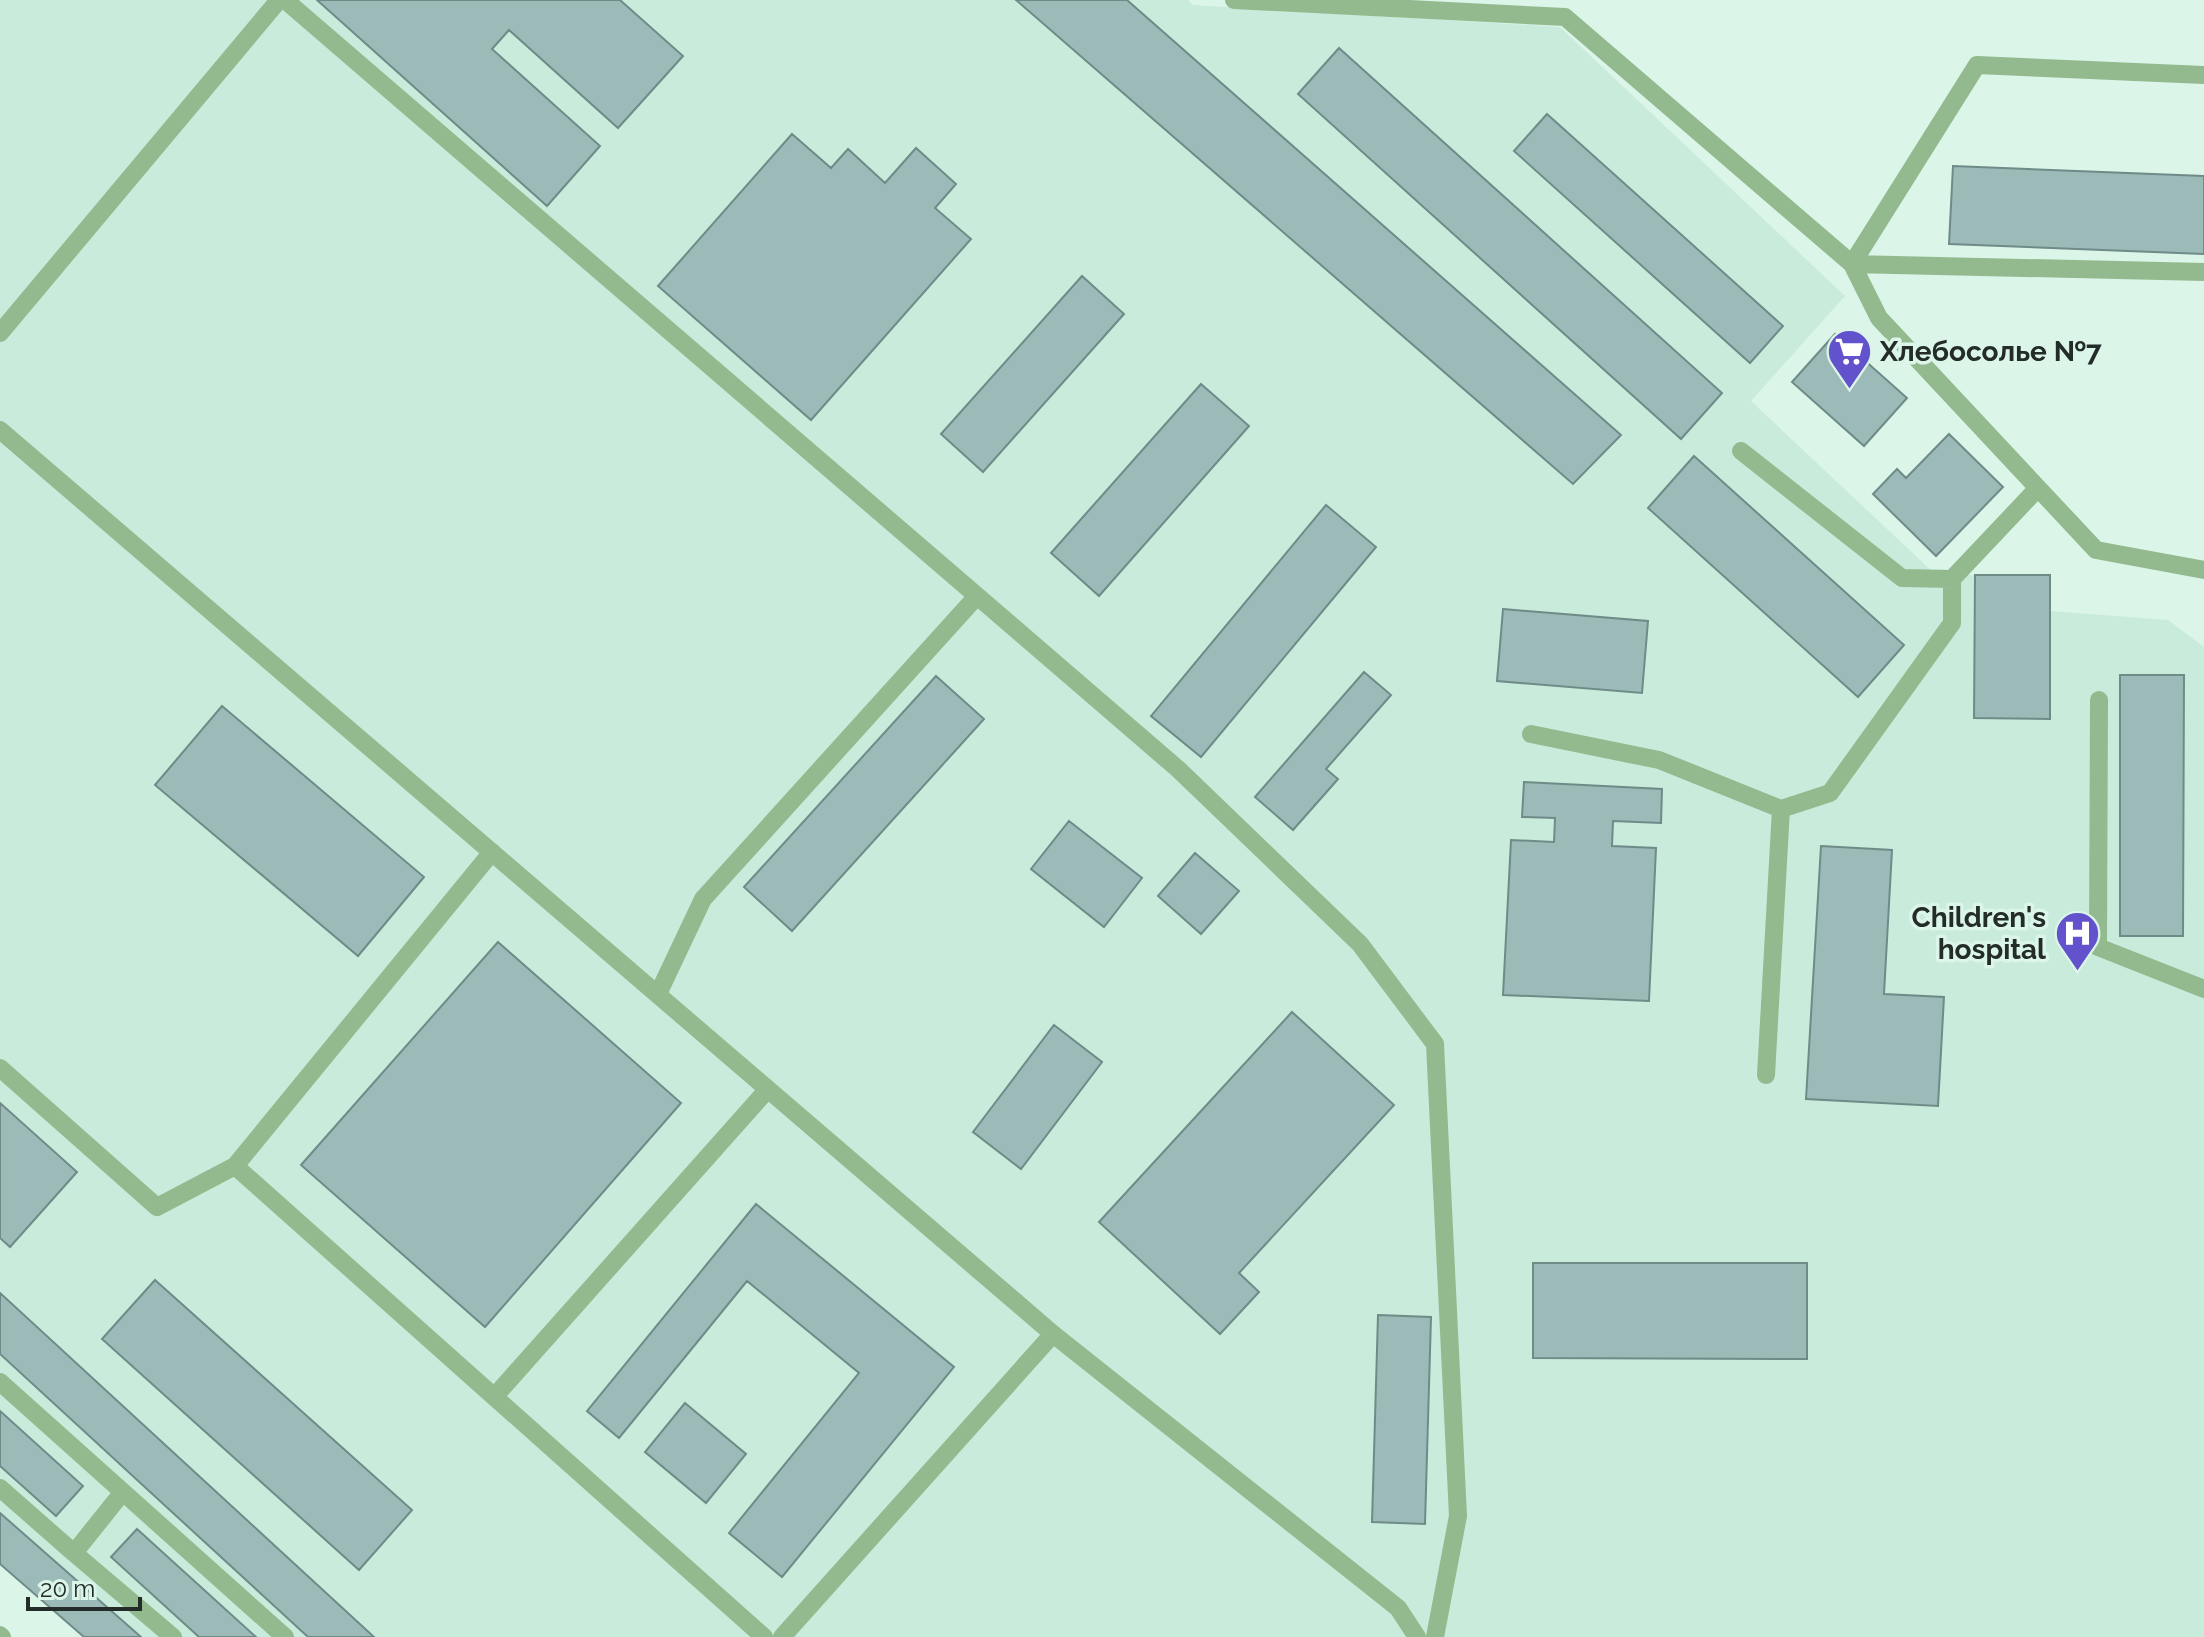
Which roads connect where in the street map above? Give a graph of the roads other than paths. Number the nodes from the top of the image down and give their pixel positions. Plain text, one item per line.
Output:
1 (282, 0) edge
2 (1234, 0) edge
3 (2204, 75) edge
4 (1852, 264) junction
5 (2204, 272) edge
6 (0, 333) edge
7 (0, 430) edge
8 (1741, 451) dead end
9 (2038, 488) junction
10 (2204, 570) edge
11 (1952, 579) junction
12 (977, 596) junction
13 (2099, 700) dead end
14 (1531, 734) dead end
15 (1781, 809) junction
16 (492, 852) junction
17 (2204, 989) edge
18 (658, 994) junction
19 (0, 1068) edge
20 (1766, 1075) dead end
21 (768, 1089) junction
22 (235, 1166) junction
23 (1053, 1334) junction
24 (0, 1382) edge
25 (495, 1396) junction
26 (0, 1488) edge
27 (122, 1493) junction
28 (74, 1553) junction
29 (173, 1637) edge
30 (285, 1637) edge
31 (764, 1637) edge
32 (782, 1637) edge
33 (1417, 1637) edge
34 (1435, 1637) edge

1 - 6 lane
1 - 12 lane
2 - 4 lane
3 - 4 lane
4 - 5 lane
4 - 9 lane
7 - 16 lane
8 - 11 lane
9 - 10 lane
9 - 11 lane
11 - 15 lane
12 - 18 lane
12 - 34 lane
13 - 17 lane
14 - 15 lane
15 - 20 lane
16 - 18 lane
16 - 22 lane
18 - 21 lane
19 - 22 lane
21 - 23 lane
21 - 25 lane
22 - 25 lane
23 - 32 lane
23 - 33 lane
24 - 27 lane
25 - 31 lane
26 - 28 lane
27 - 28 lane
27 - 30 lane
28 - 29 lane

